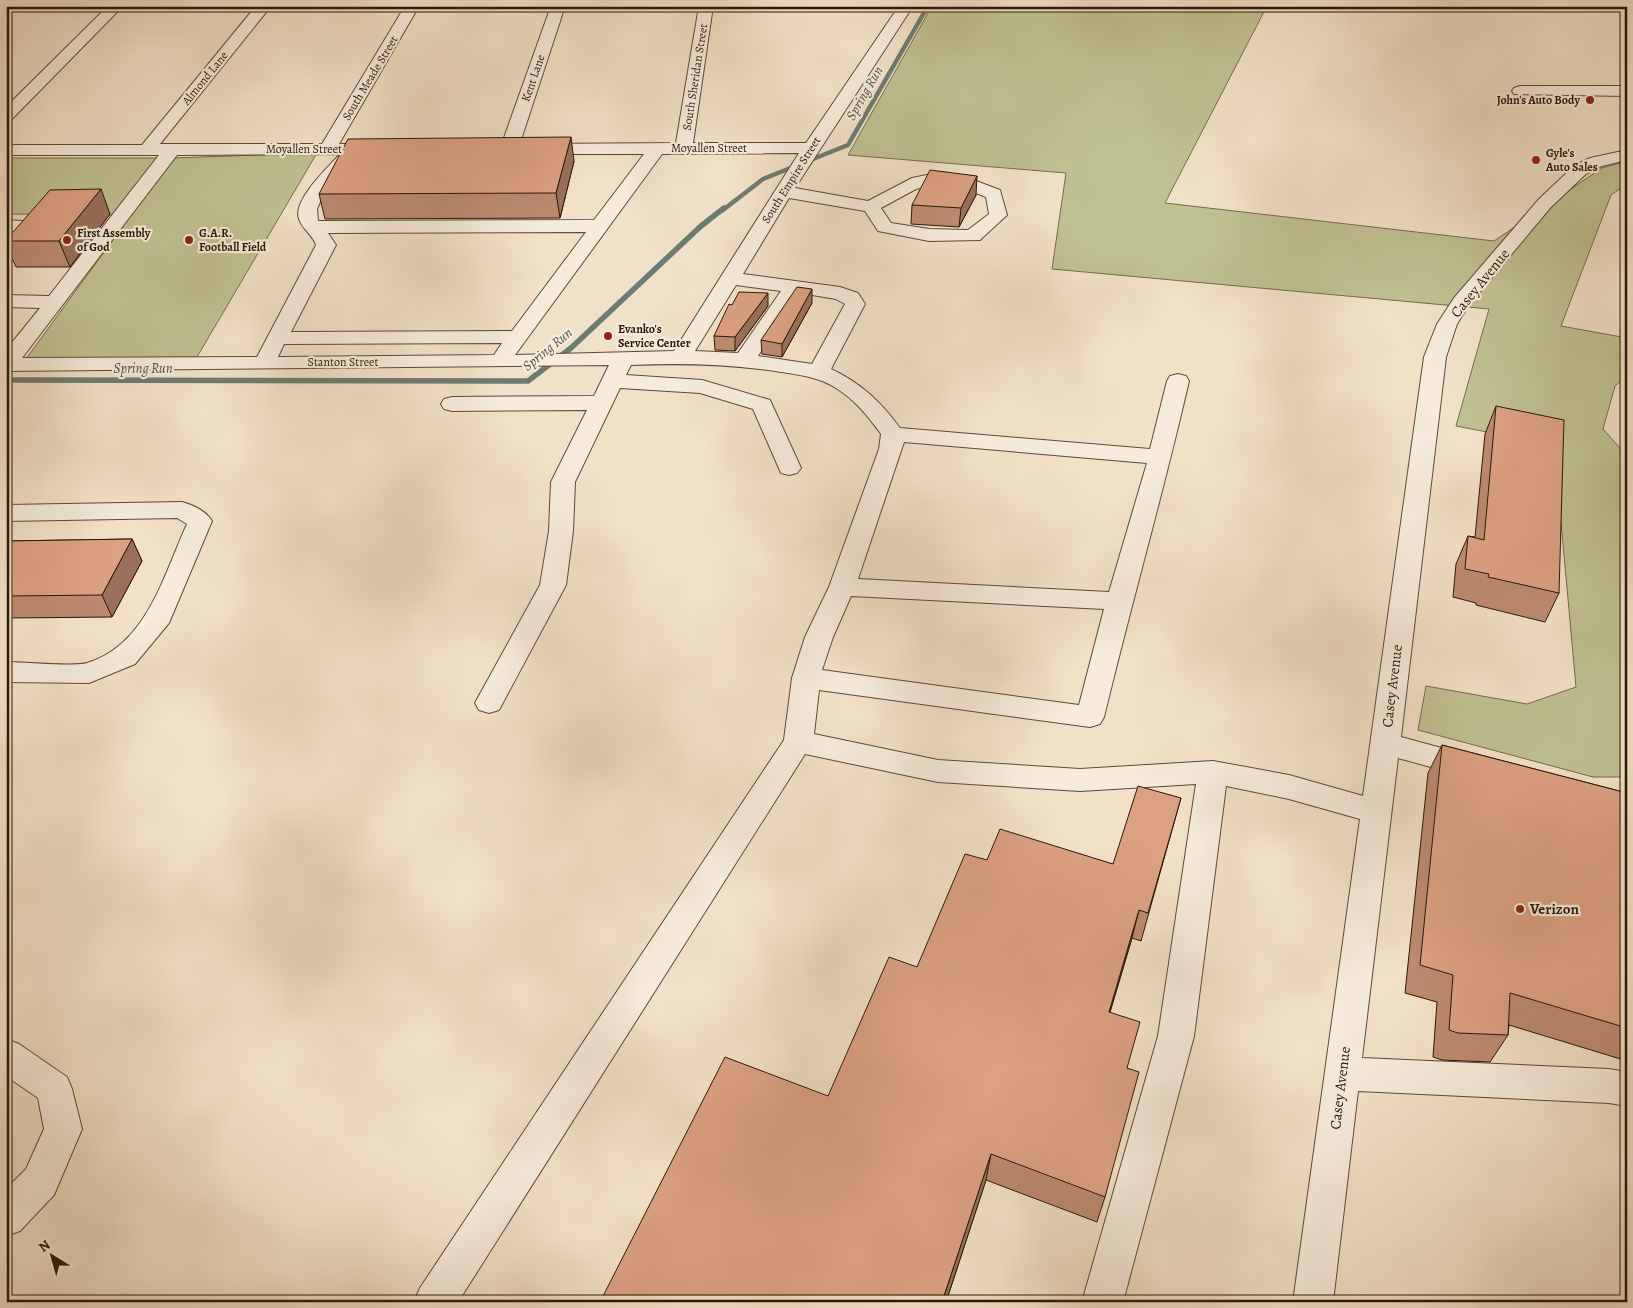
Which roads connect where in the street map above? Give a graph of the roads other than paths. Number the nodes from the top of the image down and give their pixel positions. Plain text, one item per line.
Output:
1 (116, 6) edge
2 (264, 6) edge
3 (412, 6) edge
4 (558, 6) edge
5 (706, 6) edge
6 (906, 6) edge
7 (1627, 90) edge
8 (1520, 91) dead end
9 (6, 116) edge
10 (656, 148) junction
11 (684, 148) junction
12 (328, 149) junction
13 (354, 149) junction
14 (393, 149) edge
15 (6, 150) edge
16 (147, 150) junction
17 (172, 150) junction
18 (489, 150) edge
19 (509, 150) junction
20 (808, 154) junction
21 (1627, 155) edge
22 (787, 187) junction
23 (871, 207) junction
24 (6, 226) edge
25 (600, 226) junction
26 (313, 227) junction
27 (6, 255) edge
28 (730, 278) junction
29 (794, 287) junction
30 (6, 302) edge
31 (56, 302) junction
32 (518, 337) junction
33 (278, 338) junction
34 (680, 357) junction
35 (623, 358) junction
36 (744, 360) junction
37 (500, 361) junction
38 (264, 363) junction
39 (6, 365) edge
40 (819, 372) junction
41 (612, 381) junction
42 (1178, 381) dead end
43 (601, 403) junction
44 (452, 404) dead end
45 (893, 434) junction
46 (1160, 457) junction
47 (789, 468) dead end
48 (6, 512) edge
49 (842, 586) junction
50 (1119, 601) junction
51 (6, 672) edge
52 (806, 678) junction
53 (489, 703) dead end
54 (798, 742) junction
55 (1384, 744) junction
56 (1213, 772) junction
57 (1499, 775) edge
58 (1375, 810) junction
59 (6, 1055) edge
60 (1342, 1074) junction
61 (1627, 1089) edge
62 (6, 1217) edge
63 (434, 1302) edge
64 (1102, 1302) edge
65 (1313, 1302) edge

1 - 9 street
2 - 16 street, Almond Lane
3 - 12 street, South Meade Street
4 - 19 street, Kent Lane
5 - 11 street, South Sheridan Street
6 - 20 street, South Empire Street
7 - 8 street
10 - 11 street, Moyallen Street
10 - 19 street, Moyallen Street
10 - 25 street
11 - 20 street, Moyallen Street
12 - 13 street, Moyallen Street
12 - 17 street, Moyallen Street
13 - 14 street, Moyallen Street
13 - 26 street
15 - 16 street, Moyallen Street
16 - 17 street, Moyallen Street
17 - 31 street
18 - 19 street, Moyallen Street
20 - 22 street, South Empire Street
21 - 55 street, Casey Avenue
22 - 23 street
22 - 28 street, South Empire Street
23 - 23 street
24 - 27 street
25 - 26 street
25 - 32 street
26 - 33 street
28 - 29 street
28 - 34 street, South Empire Street
29 - 36 street
29 - 40 street
30 - 31 street
31 - 39 street
32 - 33 street
32 - 37 street
33 - 38 street
34 - 35 street, Stanton Street
34 - 36 street, Stanton Street
35 - 37 street, Stanton Street
35 - 41 street
36 - 40 street, Stanton Street
37 - 38 street, Stanton Street
38 - 39 street, Stanton Street
40 - 45 street, Stanton Street
41 - 43 street
41 - 47 street
42 - 46 street
43 - 44 street
43 - 53 street
45 - 46 street
45 - 49 street
46 - 50 street
48 - 51 street
49 - 50 street
49 - 52 street
50 - 52 street
52 - 54 street
54 - 56 street
54 - 63 street
55 - 57 street
55 - 58 street, Casey Avenue
56 - 58 street
56 - 64 street
58 - 60 street, Casey Avenue
59 - 62 street
60 - 61 street
60 - 65 street, Casey Avenue

